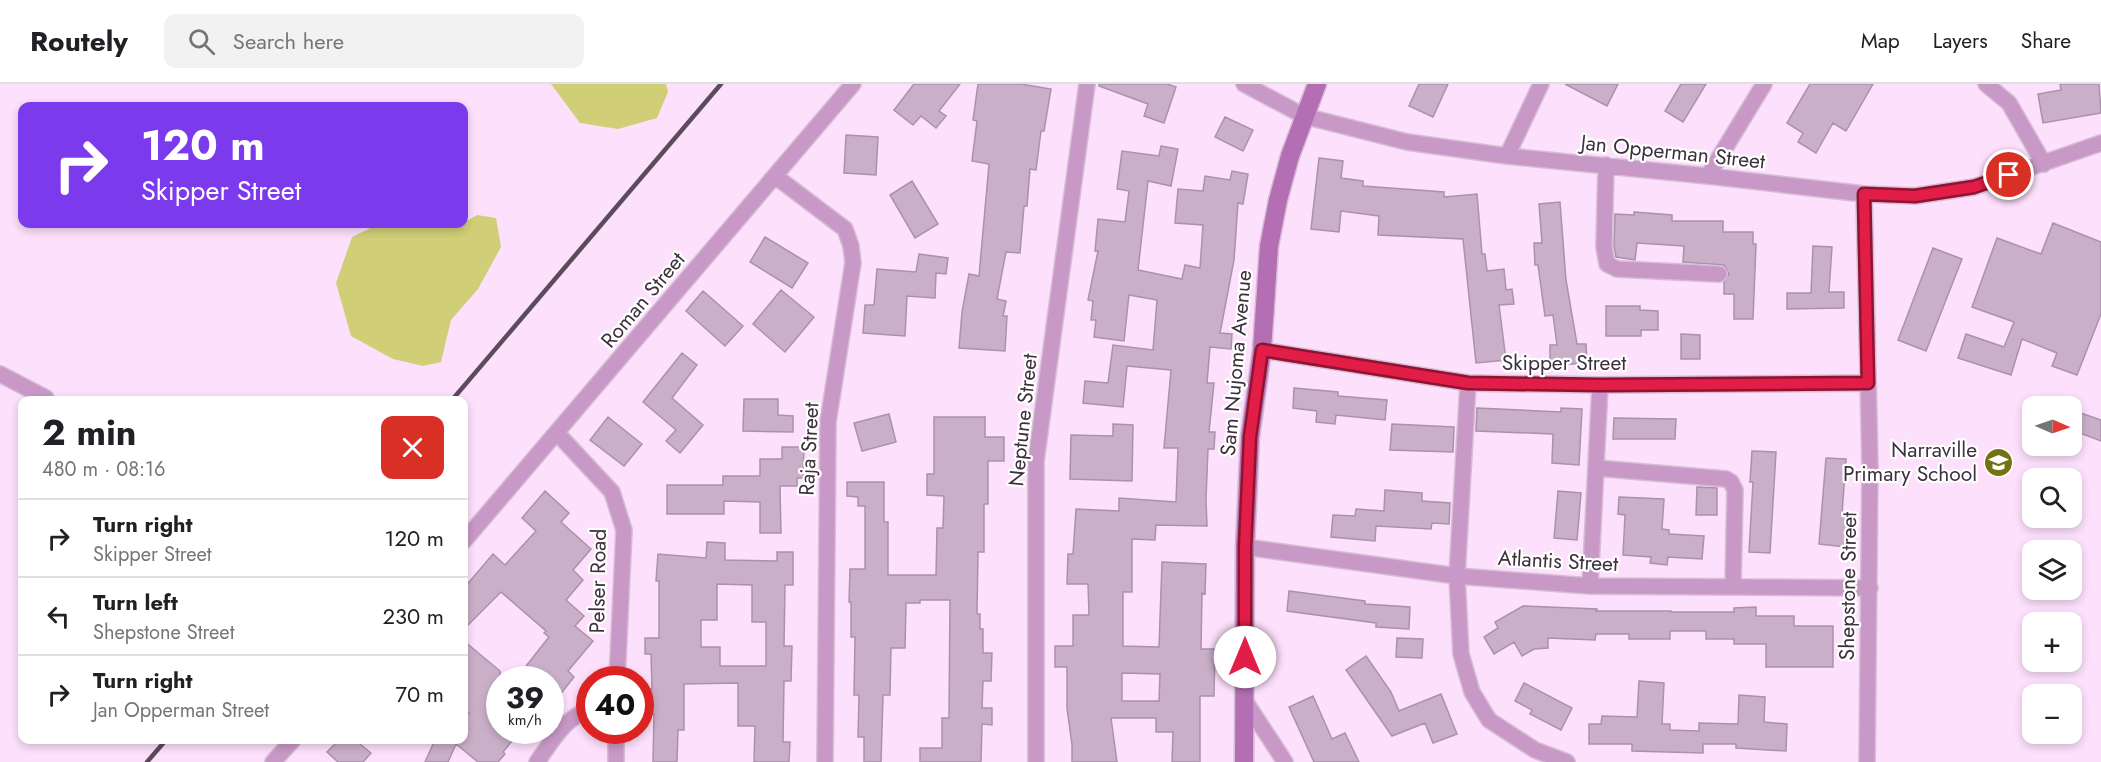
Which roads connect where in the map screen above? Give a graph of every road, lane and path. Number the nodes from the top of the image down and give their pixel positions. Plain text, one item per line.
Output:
1 (853, 84) edge
2 (1087, 84) edge
3 (1244, 84) edge
4 (1317, 84) edge
5 (1541, 84) edge
6 (1764, 84) edge
7 (1986, 84) edge
8 (1304, 116) junction
9 (2101, 143) edge
10 (1507, 156) junction
11 (2044, 164) junction
12 (1606, 165) junction
13 (775, 176) junction
14 (1708, 176) junction
15 (1864, 194) junction
16 (1719, 274) dead end
17 (1262, 350) junction
18 (0, 374) edge
19 (1468, 383) junction
20 (1868, 383) junction
21 (1600, 385) junction
22 (42, 396) edge
23 (557, 433) junction
24 (1596, 468) junction
25 (468, 536) edge
26 (1245, 547) junction
27 (1457, 576) junction
28 (1590, 586) junction
29 (1733, 587) junction
30 (1870, 588) junction
31 (618, 666) edge
32 (1245, 701) junction
33 (576, 716) edge
34 (289, 744) edge
35 (616, 744) edge
36 (273, 762) edge
37 (537, 762) edge
38 (616, 762) edge
39 (825, 762) edge
40 (1036, 762) edge
41 (1244, 762) edge
42 (1285, 762) edge
43 (1567, 762) edge
44 (1867, 762) edge

1 - 13 street, Roman Street
2 - 40 street, Neptune Street
3 - 8 street, Jan Opperman Street
4 - 8 street, Sam Nujoma Avenue
5 - 10 street
6 - 14 street
7 - 11 street
8 - 10 street, Jan Opperman Street
8 - 17 street, Sam Nujoma Avenue
9 - 11 street, Jan Opperman Street
10 - 12 street, Jan Opperman Street
11 - 15 street, Jan Opperman Street
12 - 14 street, Jan Opperman Street
12 - 16 street
13 - 23 street, Roman Street
13 - 39 street, Raja Street
14 - 15 street, Jan Opperman Street
15 - 20 street, Shepstone Street
17 - 19 street, Skipper Street
17 - 26 street, Sam Nujoma Avenue
18 - 22 street
19 - 21 street, Skipper Street
19 - 27 street
20 - 21 street, Skipper Street
20 - 30 street, Shepstone Street
21 - 24 street
23 - 25 street, Roman Street
23 - 31 street, Pelser Road
24 - 28 street
24 - 29 street
26 - 27 street, Atlantis Street
26 - 32 street, Sam Nujoma Avenue
27 - 28 street, Atlantis Street
27 - 43 street
28 - 29 street, Atlantis Street
29 - 30 street, Atlantis Street
30 - 44 street, Shepstone Street
32 - 41 street, Sam Nujoma Avenue
32 - 42 street
33 - 37 street
34 - 36 street
35 - 38 street

